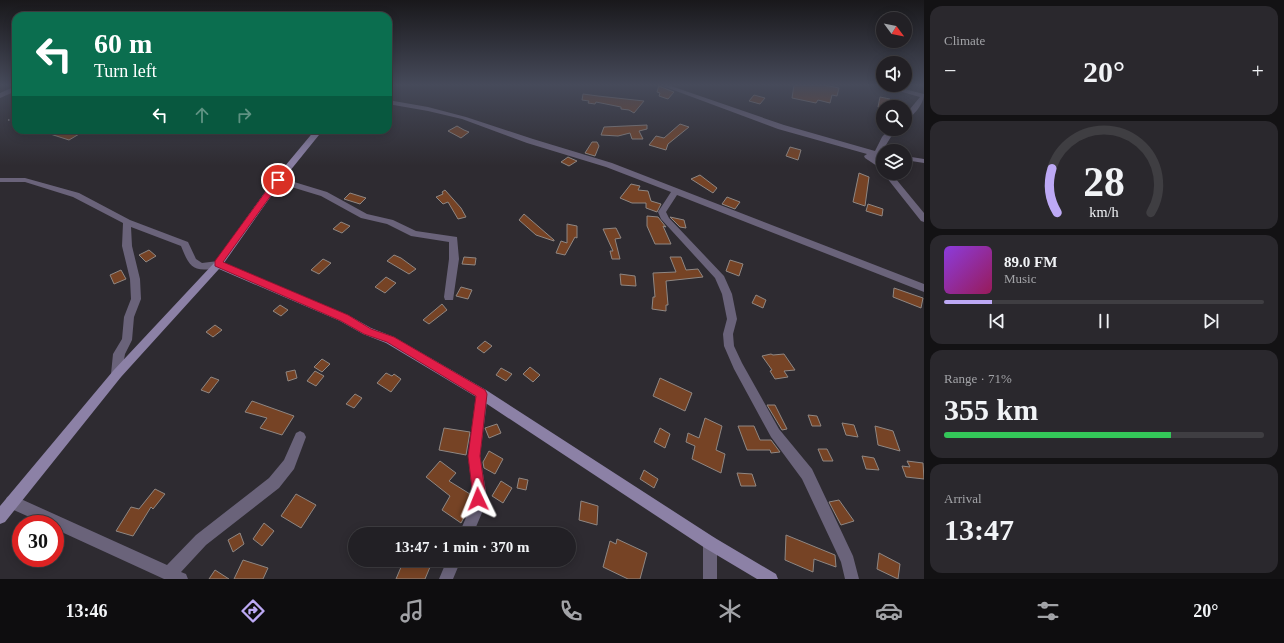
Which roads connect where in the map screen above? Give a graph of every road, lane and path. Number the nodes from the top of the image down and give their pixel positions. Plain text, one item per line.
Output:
1 (440, 112) edge
2 (742, 112) edge
3 (8, 120) dead end
4 (12, 120) edge
5 (316, 134) edge
6 (876, 156) edge
7 (912, 159) edge
8 (924, 162) edge
9 (0, 180) edge
10 (278, 180) junction
11 (893, 180) edge
12 (675, 192) junction
13 (924, 219) edge
14 (127, 222) junction
15 (218, 264) junction
16 (924, 288) edge
17 (449, 297) dead end
18 (117, 374) junction
19 (482, 394) junction
20 (300, 437) dead end
21 (12, 502) junction
22 (0, 517) edge
23 (469, 527) edge
24 (710, 542) junction
25 (451, 567) edge
26 (176, 576) edge
27 (446, 579) edge
28 (710, 579) edge
29 (771, 579) edge
30 (852, 579) edge

1 - 12 street
2 - 6 street
3 - 4 path
5 - 10 street
7 - 8 street
9 - 14 street
10 - 15 street
10 - 17 street
11 - 13 street
12 - 16 street
12 - 30 street
14 - 15 street
14 - 18 street
15 - 18 street
15 - 19 street
18 - 21 street
19 - 23 street
19 - 24 street
20 - 26 street
21 - 22 street
21 - 26 street
24 - 28 street
24 - 29 street
25 - 27 street

